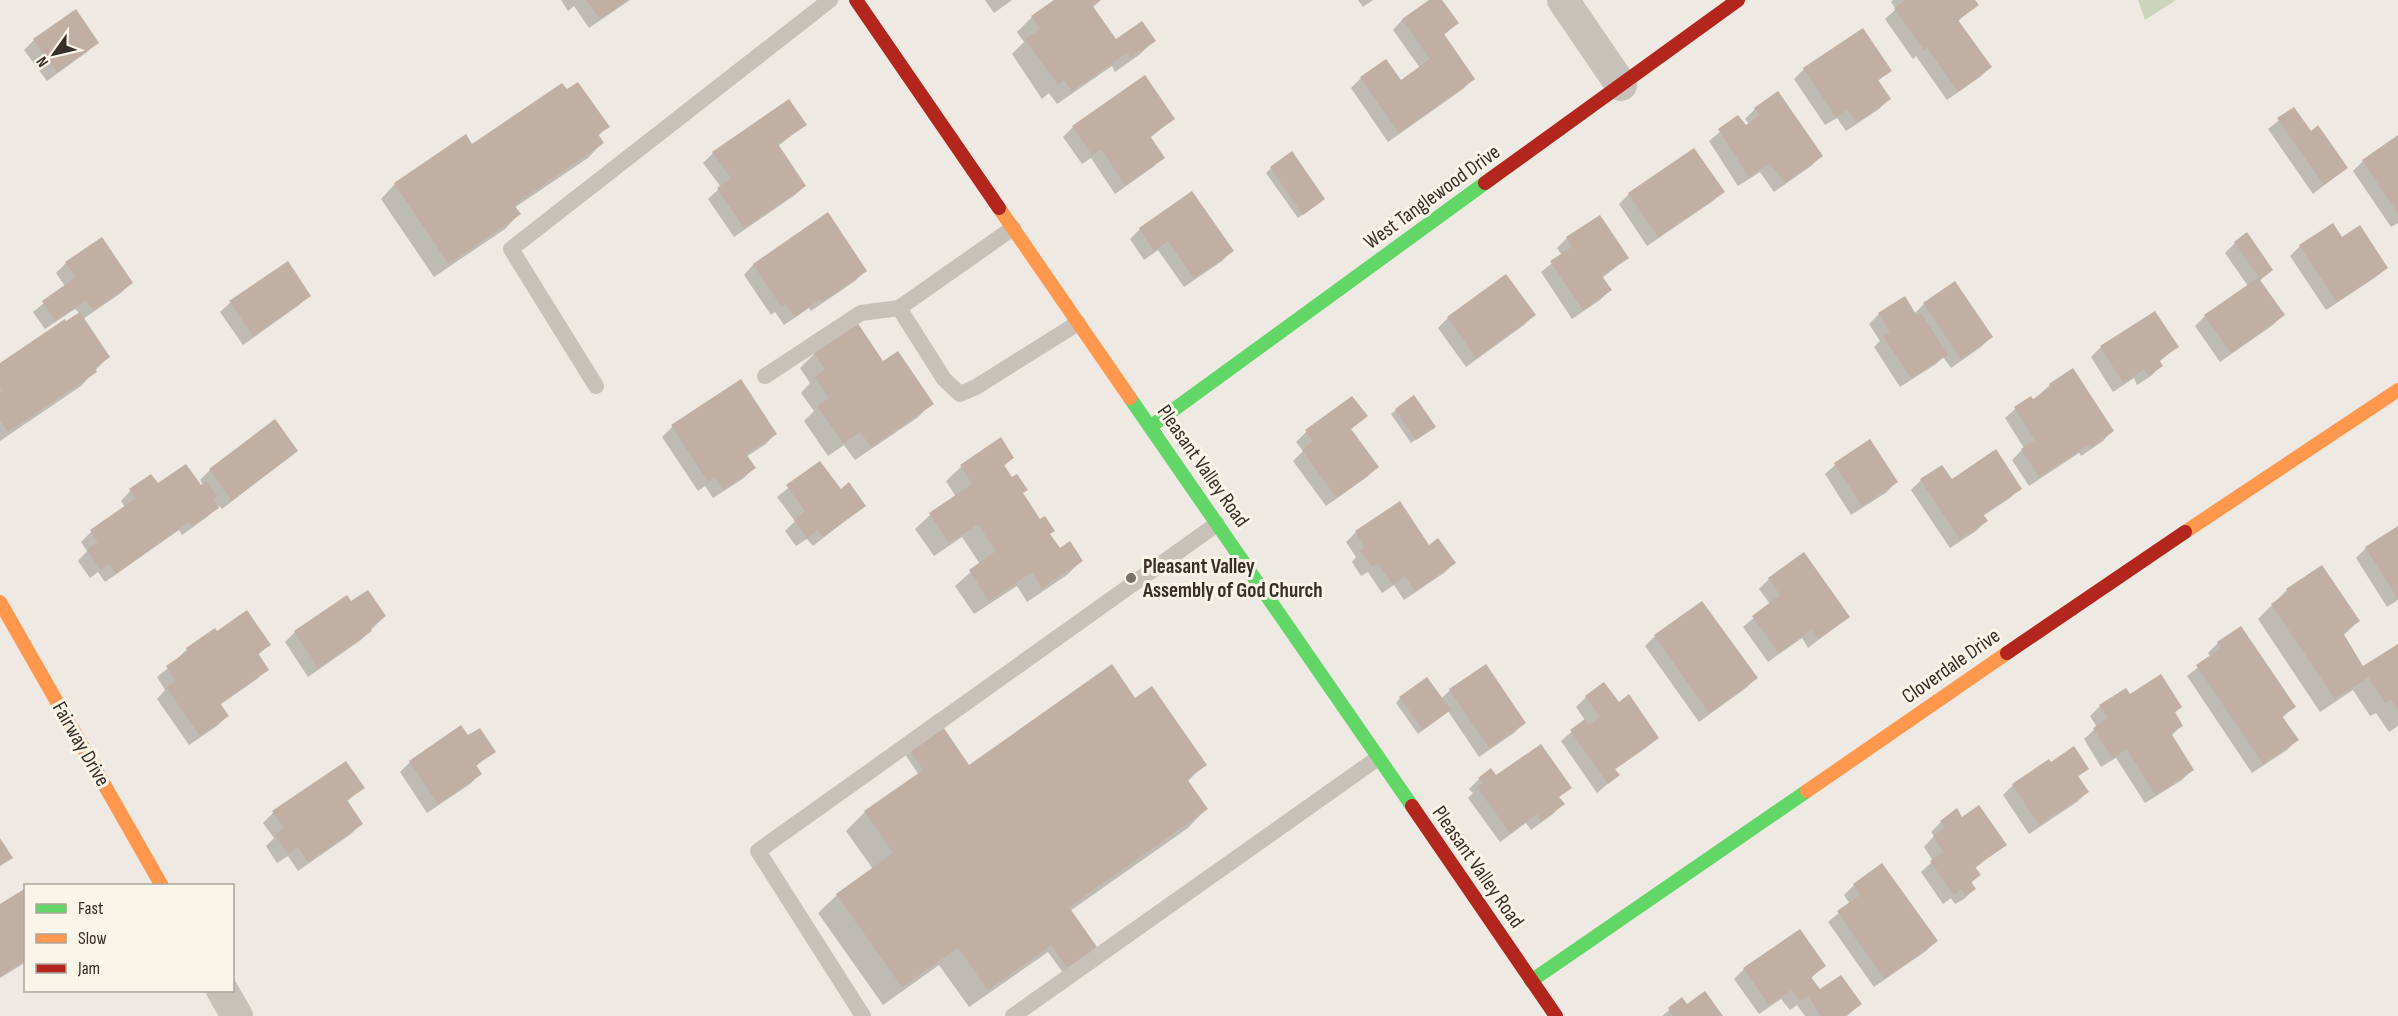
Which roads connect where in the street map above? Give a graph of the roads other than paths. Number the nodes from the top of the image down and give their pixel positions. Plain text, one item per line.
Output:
1 (830, 0) edge
2 (856, 0) edge
3 (1563, 0) edge
4 (1738, 0) edge
5 (1621, 85) junction
6 (1013, 228) junction
7 (899, 308) junction
8 (1078, 323) junction
9 (765, 376) dead end
10 (596, 386) dead end
11 (2398, 390) edge
12 (1150, 427) junction
13 (1217, 524) junction
14 (0, 602) edge
15 (1378, 758) junction
16 (161, 884) edge
17 (1531, 981) junction
18 (223, 992) edge
19 (237, 1016) edge
20 (863, 1016) edge
21 (1012, 1016) edge
22 (1556, 1016) edge

1 - 10 lane
2 - 6 street, Pleasant Valley Road
3 - 5 street
4 - 5 street, West Tanglewood Drive
5 - 12 street, West Tanglewood Drive
6 - 7 lane
6 - 8 street, Pleasant Valley Road
7 - 8 lane
7 - 9 lane
8 - 12 street, Pleasant Valley Road
11 - 17 street, Cloverdale Drive
12 - 13 street, Pleasant Valley Road
13 - 15 street, Pleasant Valley Road
13 - 20 lane
14 - 16 street, Fairway Drive
15 - 17 street, Pleasant Valley Road
15 - 21 lane
17 - 22 street, Pleasant Valley Road
18 - 19 street

